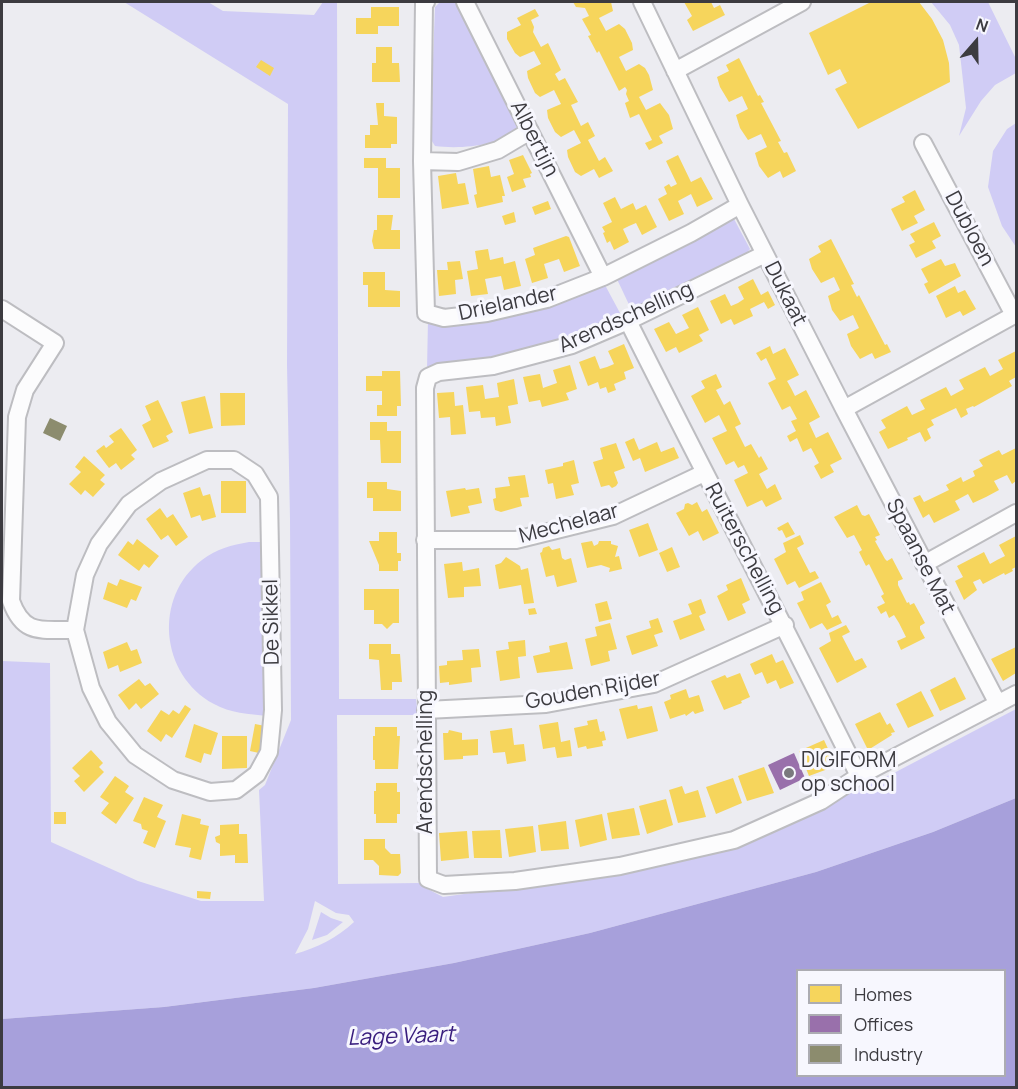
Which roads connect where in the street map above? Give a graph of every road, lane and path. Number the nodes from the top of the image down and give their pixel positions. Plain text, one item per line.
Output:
1 (426, 2) edge
2 (465, 2) edge
3 (642, 2) edge
4 (802, 2) edge
5 (675, 71) junction
6 (530, 131) junction
7 (923, 143) dead end
8 (422, 161) junction
9 (740, 206) junction
10 (765, 254) junction
11 (603, 277) junction
12 (2, 309) edge
13 (1015, 315) edge
14 (628, 321) junction
15 (844, 409) junction
16 (704, 473) junction
17 (1017, 513) edge
18 (425, 540) junction
19 (924, 564) junction
20 (785, 625) junction
21 (75, 630) junction
22 (1017, 694) edge
23 (998, 704) junction
24 (426, 710) junction
25 (859, 776) junction

1 - 8 street, Drielander
2 - 6 street, Albertijn
3 - 5 street, Dukaat
4 - 5 street
5 - 9 street, Dukaat
6 - 8 street
6 - 11 street, Albertijn
7 - 13 street, Dubloen
8 - 11 street, Drielander
9 - 10 street, Dukaat
9 - 11 street, Drielander
10 - 14 street, Arendschelling
10 - 15 street, Dukaat
12 - 21 street
13 - 15 street
14 - 16 street, Ruiterschelling
14 - 18 street, Arendschelling
15 - 19 street, Spaanse Mat
16 - 18 street, Mechelaar
16 - 20 street, Ruiterschelling
17 - 19 street
18 - 24 street, Arendschelling
19 - 23 street, Spaanse Mat
20 - 24 street, Gouden Rijder
20 - 25 street, Ruiterschelling
21 - 21 street, De Sikkel
22 - 23 street, Arendschelling
23 - 25 street, Arendschelling
24 - 25 street, Arendschelling

